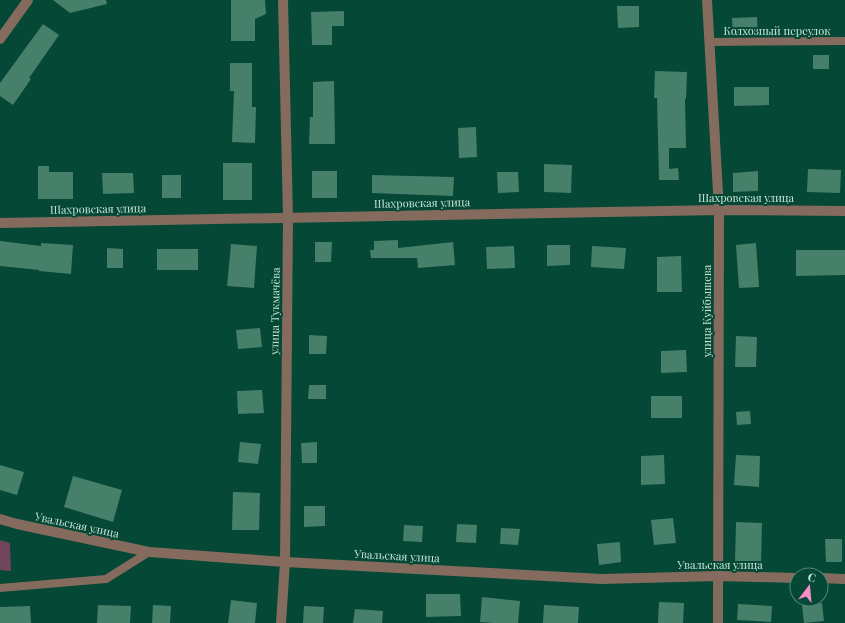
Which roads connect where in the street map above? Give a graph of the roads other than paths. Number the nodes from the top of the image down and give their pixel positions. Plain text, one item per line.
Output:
1 (28, 0) edge
2 (283, 0) edge
3 (707, 0) edge
4 (0, 39) edge
5 (845, 41) edge
6 (709, 42) junction
7 (719, 210) junction
8 (845, 211) edge
9 (288, 217) junction
10 (0, 223) edge
11 (0, 520) edge
12 (149, 552) junction
13 (285, 562) junction
14 (718, 576) junction
15 (789, 578) edge
16 (829, 578) edge
17 (845, 579) edge
18 (0, 588) edge
19 (281, 623) edge
20 (718, 623) edge

1 - 4 street
2 - 9 street, улица Тукмачёва
3 - 6 street, улица Куйбышева
5 - 6 lane, Колхозный переулок
6 - 7 street, улица Куйбышева
7 - 8 street, Шахровская улица
7 - 9 street, Шахровская улица
7 - 14 street, улица Куйбышева
9 - 10 street, Шахровская улица
9 - 13 street, улица Тукмачёва
11 - 12 street, Увальская улица
12 - 13 street, Увальская улица
12 - 18 lane
13 - 14 street, Увальская улица
13 - 19 street, улица Тукмачёва
14 - 15 street, Увальская улица
14 - 20 street, улица Куйбышева
16 - 17 street

